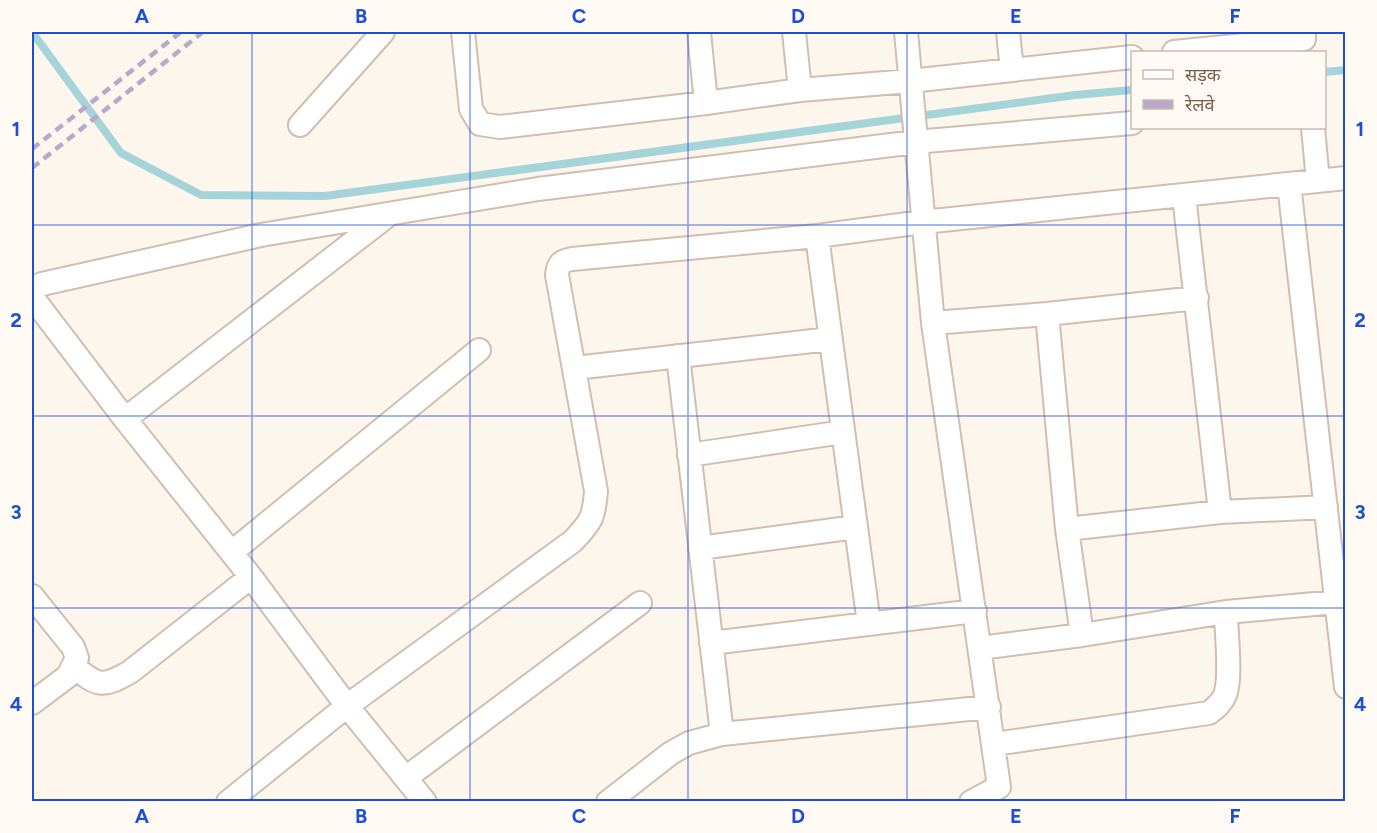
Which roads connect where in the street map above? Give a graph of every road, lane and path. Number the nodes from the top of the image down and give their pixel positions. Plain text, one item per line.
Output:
1 (382, 32) edge
2 (463, 32) edge
3 (699, 32) edge
4 (794, 32) edge
5 (906, 32) edge
6 (1008, 32) edge
7 (1305, 41) edge
8 (1186, 51) edge
9 (1131, 57) edge
10 (1011, 70) junction
11 (911, 89) junction
12 (800, 90) junction
13 (706, 104) junction
14 (1131, 123) edge
15 (300, 125) dead end
16 (1313, 129) edge
17 (915, 138) junction
18 (1346, 178) edge
19 (1318, 181) junction
20 (1289, 184) junction
21 (1184, 196) junction
22 (390, 214) junction
23 (923, 222) junction
24 (817, 236) junction
25 (32, 288) edge
26 (32, 297) edge
27 (1197, 298) junction
28 (1047, 314) junction
29 (933, 323) junction
30 (830, 339) junction
31 (479, 350) dead end
32 (678, 356) junction
33 (575, 368) junction
34 (125, 419) junction
35 (843, 432) junction
36 (689, 455) junction
37 (1326, 507) junction
38 (1220, 512) junction
39 (856, 527) junction
40 (1067, 529) junction
41 (700, 548) junction
42 (232, 552) junction
43 (251, 577) junction
44 (1339, 589) edge
45 (32, 596) edge
46 (640, 603) dead end
47 (975, 610) junction
48 (1226, 612) junction
49 (869, 624) junction
50 (1082, 635) junction
51 (1343, 636) edge
52 (711, 644) junction
53 (980, 648) junction
54 (74, 667) junction
55 (1346, 687) edge
56 (32, 703) edge
57 (347, 706) junction
58 (989, 707) junction
59 (722, 734) junction
60 (993, 744) junction
61 (407, 777) junction
62 (623, 797) edge
63 (228, 801) edge
64 (425, 801) edge
65 (971, 801) edge

1 - 15 street
2 - 13 street
3 - 13 street
4 - 12 street
5 - 11 street
6 - 10 street
7 - 8 street
9 - 10 street
10 - 11 street
11 - 12 street
11 - 17 street
12 - 13 street
14 - 17 street
16 - 19 street
17 - 22 street
17 - 23 street
18 - 19 street
19 - 20 street
20 - 21 street
20 - 37 street
21 - 23 street
21 - 27 street
22 - 25 street
22 - 34 street
23 - 24 street
23 - 29 street
24 - 30 street
24 - 33 street
26 - 34 street
27 - 28 street
27 - 38 street
28 - 29 street
28 - 40 street
29 - 47 street
30 - 32 street
30 - 35 street
31 - 42 street
32 - 33 street
32 - 36 street
33 - 57 street
34 - 42 street
35 - 36 street
35 - 39 street
36 - 41 street
37 - 38 street
37 - 44 street
38 - 40 street
39 - 41 street
39 - 49 street
40 - 50 street
41 - 52 street
42 - 43 street
43 - 54 street
43 - 57 street
44 - 48 street
44 - 51 street
45 - 54 street
46 - 61 street
47 - 49 street
47 - 53 street
48 - 50 street
48 - 60 street
49 - 52 street
50 - 53 street
51 - 55 street
52 - 59 street
53 - 58 street
54 - 56 street
57 - 61 street
57 - 63 street
58 - 59 street
58 - 60 street
59 - 62 street
60 - 65 street
61 - 64 street

